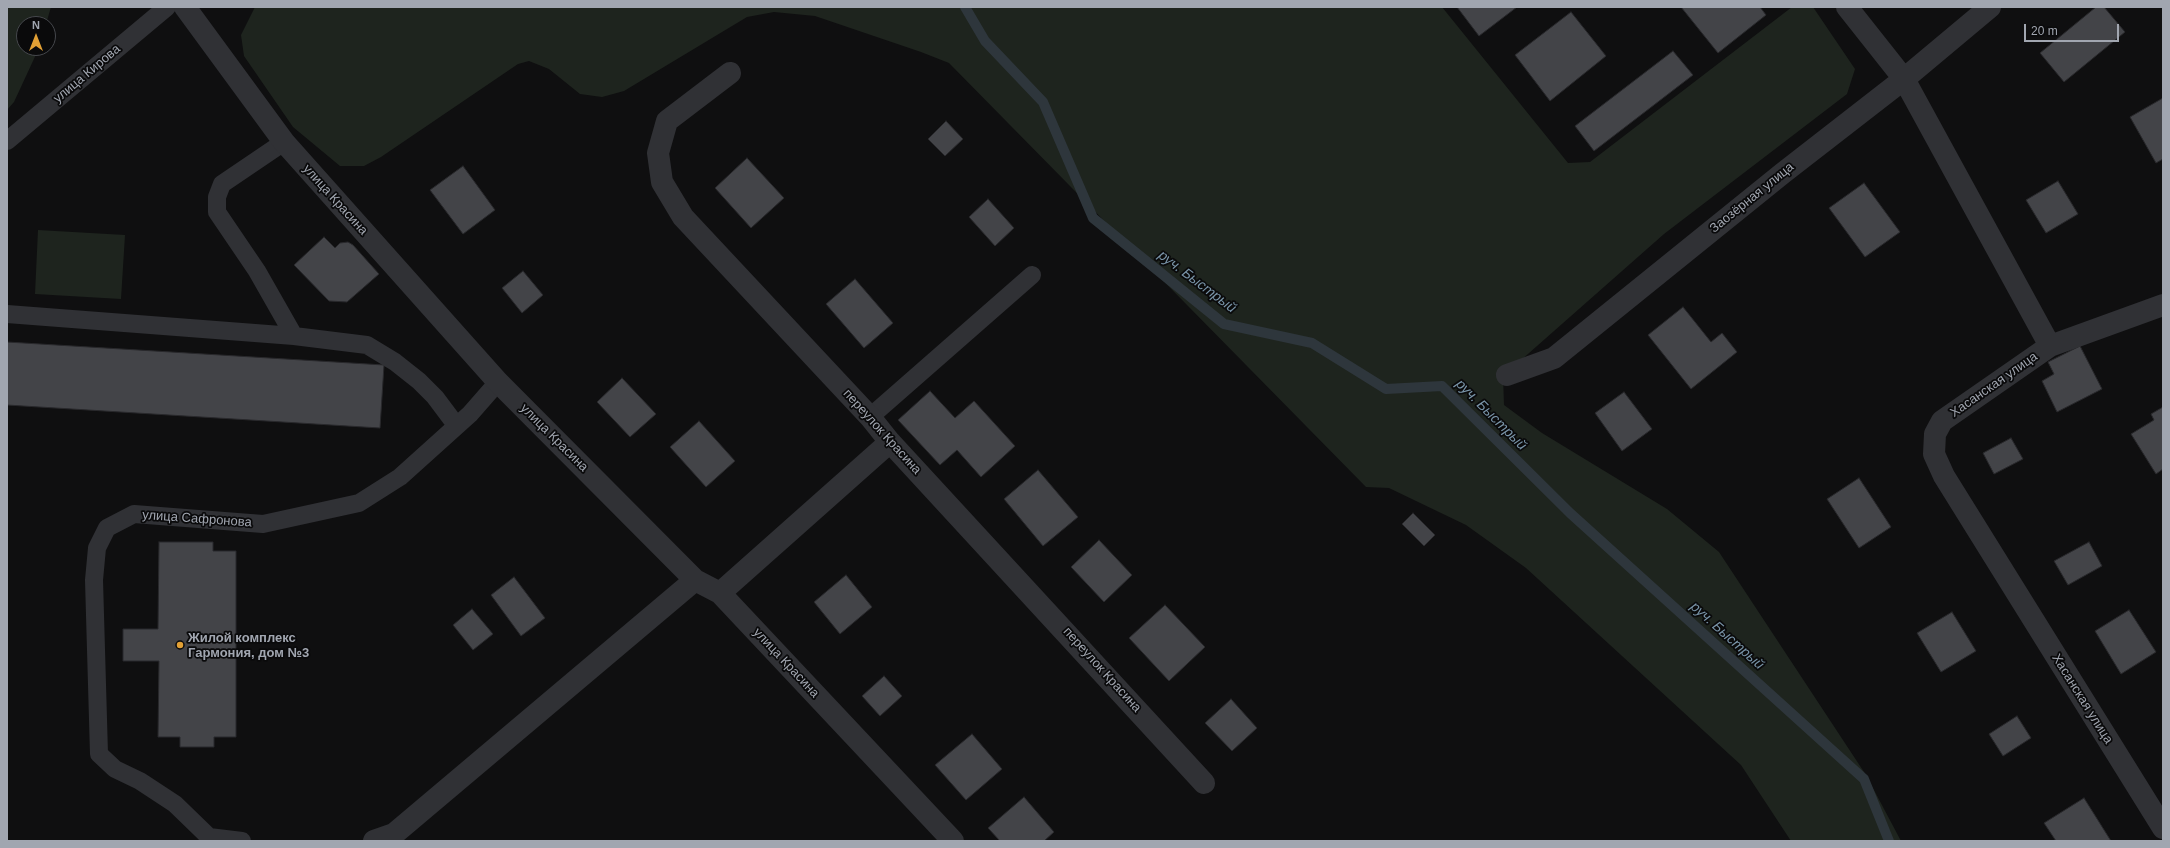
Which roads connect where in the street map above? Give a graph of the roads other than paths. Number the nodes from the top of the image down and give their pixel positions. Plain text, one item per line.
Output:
1 (168, 7) edge
2 (185, 7) edge
3 (1847, 7) edge
4 (1990, 7) edge
5 (730, 73) dead end
6 (1904, 79) junction
7 (7, 141) edge
8 (284, 142) junction
9 (1032, 275) dead end
10 (2163, 305) edge
11 (7, 314) edge
12 (294, 336) junction
13 (2050, 346) junction
14 (1507, 375) dead end
15 (498, 382) junction
16 (870, 417) junction
17 (456, 425) junction
18 (890, 442) junction
19 (695, 580) junction
20 (720, 593) junction
21 (1204, 783) dead end
22 (2163, 828) edge
23 (398, 838) edge
24 (207, 839) edge
25 (242, 841) edge
26 (374, 841) edge
27 (953, 841) edge

1 - 7 lane, улица Кирова
2 - 8 street, улица Красина
3 - 6 street, Хасанская улица
4 - 6 street, Заозёрная улица
5 - 16 street, переулок Красина
6 - 13 street, Хасанская улица
6 - 14 street, Заозёрная улица
8 - 12 lane
8 - 15 street, улица Красина
9 - 16 lane
10 - 13 street
11 - 12 lane
12 - 17 lane
13 - 22 street, Хасанская улица
15 - 17 lane, улица Сафронова
15 - 19 street, улица Красина
16 - 18 street, переулок Красина
17 - 24 lane, улица Сафронова
18 - 20 street
18 - 21 street, переулок Красина
19 - 20 street, улица Красина
19 - 23 street
20 - 27 street, улица Красина
23 - 26 street
24 - 25 lane, улица Сафронова

